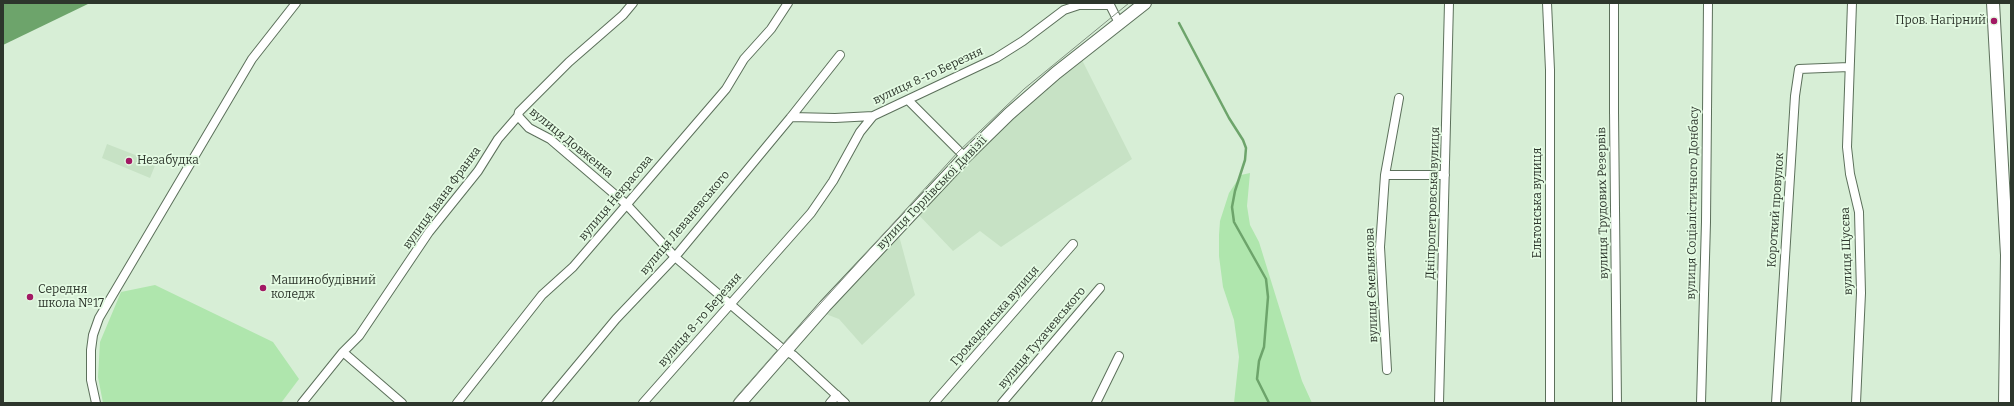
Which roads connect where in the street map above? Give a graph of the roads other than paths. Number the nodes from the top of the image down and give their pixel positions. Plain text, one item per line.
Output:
1 (296, 3) edge
2 (633, 3) edge
3 (788, 3) edge
4 (1145, 3) edge
5 (1449, 3) edge
6 (1547, 3) edge
7 (1614, 3) edge
8 (1708, 3) edge
9 (1852, 3) edge
10 (1993, 3) edge
11 (1119, 23) junction
12 (840, 55) dead end
13 (1849, 67) junction
14 (1399, 98) dead end
15 (908, 100) junction
16 (518, 116) junction
17 (873, 116) junction
18 (791, 117) junction
19 (965, 157) junction
20 (1385, 175) junction
21 (1445, 175) junction
22 (626, 204) junction
23 (1073, 244) dead end
24 (675, 257) junction
25 (1100, 288) dead end
26 (731, 303) junction
27 (785, 351) junction
28 (343, 352) junction
29 (1119, 356) dead end
30 (1387, 370) dead end
31 (837, 395) junction
32 (96, 403) edge
33 (302, 403) edge
34 (402, 403) edge
35 (457, 403) edge
36 (546, 403) edge
37 (643, 403) edge
38 (740, 403) edge
39 (830, 403) edge
40 (845, 403) edge
41 (934, 403) edge
42 (1002, 403) edge
43 (1096, 403) edge
44 (1439, 403) edge
45 (1550, 403) edge
46 (1617, 403) edge
47 (1701, 403) edge
48 (1776, 403) edge
49 (1856, 403) edge
50 (2005, 403) edge

1 - 32 street
2 - 16 street, вулиця Івана Франка
3 - 22 street, вулиця Некрасова
4 - 11 main road, вулиця Горлівської Дивізії
5 - 21 street, Дніпропетровська вулиця
6 - 45 street, Ельтонська вулиця
7 - 46 street, вулиця Трудових Резервів
8 - 47 street, вулиця Соціалістичного Донбасу
9 - 13 street, вулиця Щусєва
10 - 50 main road
11 - 15 street, вулиця 8-го Березня
11 - 19 main road, вулиця Горлівської Дивізії
12 - 18 street, вулиця Леваневського
13 - 48 street, Короткий провулок
13 - 49 street, вулиця Щусєва
14 - 20 street, вулиця Ємельянова
15 - 17 street, вулиця 8-го Березня
15 - 19 street
16 - 22 street, вулиця Довженка
16 - 28 street, вулиця Івана Франка
17 - 18 street
17 - 26 street, вулиця 8-го Березня
18 - 24 street, вулиця Леваневського
19 - 27 main road, вулиця Горлівської Дивізії
20 - 21 street
20 - 30 street, вулиця Ємельянова
21 - 44 street, Дніпропетровська вулиця
22 - 24 street, вулиця Довженка
22 - 35 street, вулиця Некрасова
23 - 41 street, Громадянська вулиця
24 - 26 street, вулиця Довженка
24 - 36 street, вулиця Леваневського
25 - 42 street, вулиця Тухачевського
26 - 27 street, вулиця Довженка
26 - 37 street, вулиця 8-го Березня
27 - 31 street, вулиця Довженка
27 - 38 main road, вулиця Горлівської Дивізії
28 - 33 street, вулиця Івана Франка
28 - 34 street
29 - 43 street
31 - 39 street
31 - 40 street, вулиця Довженка

